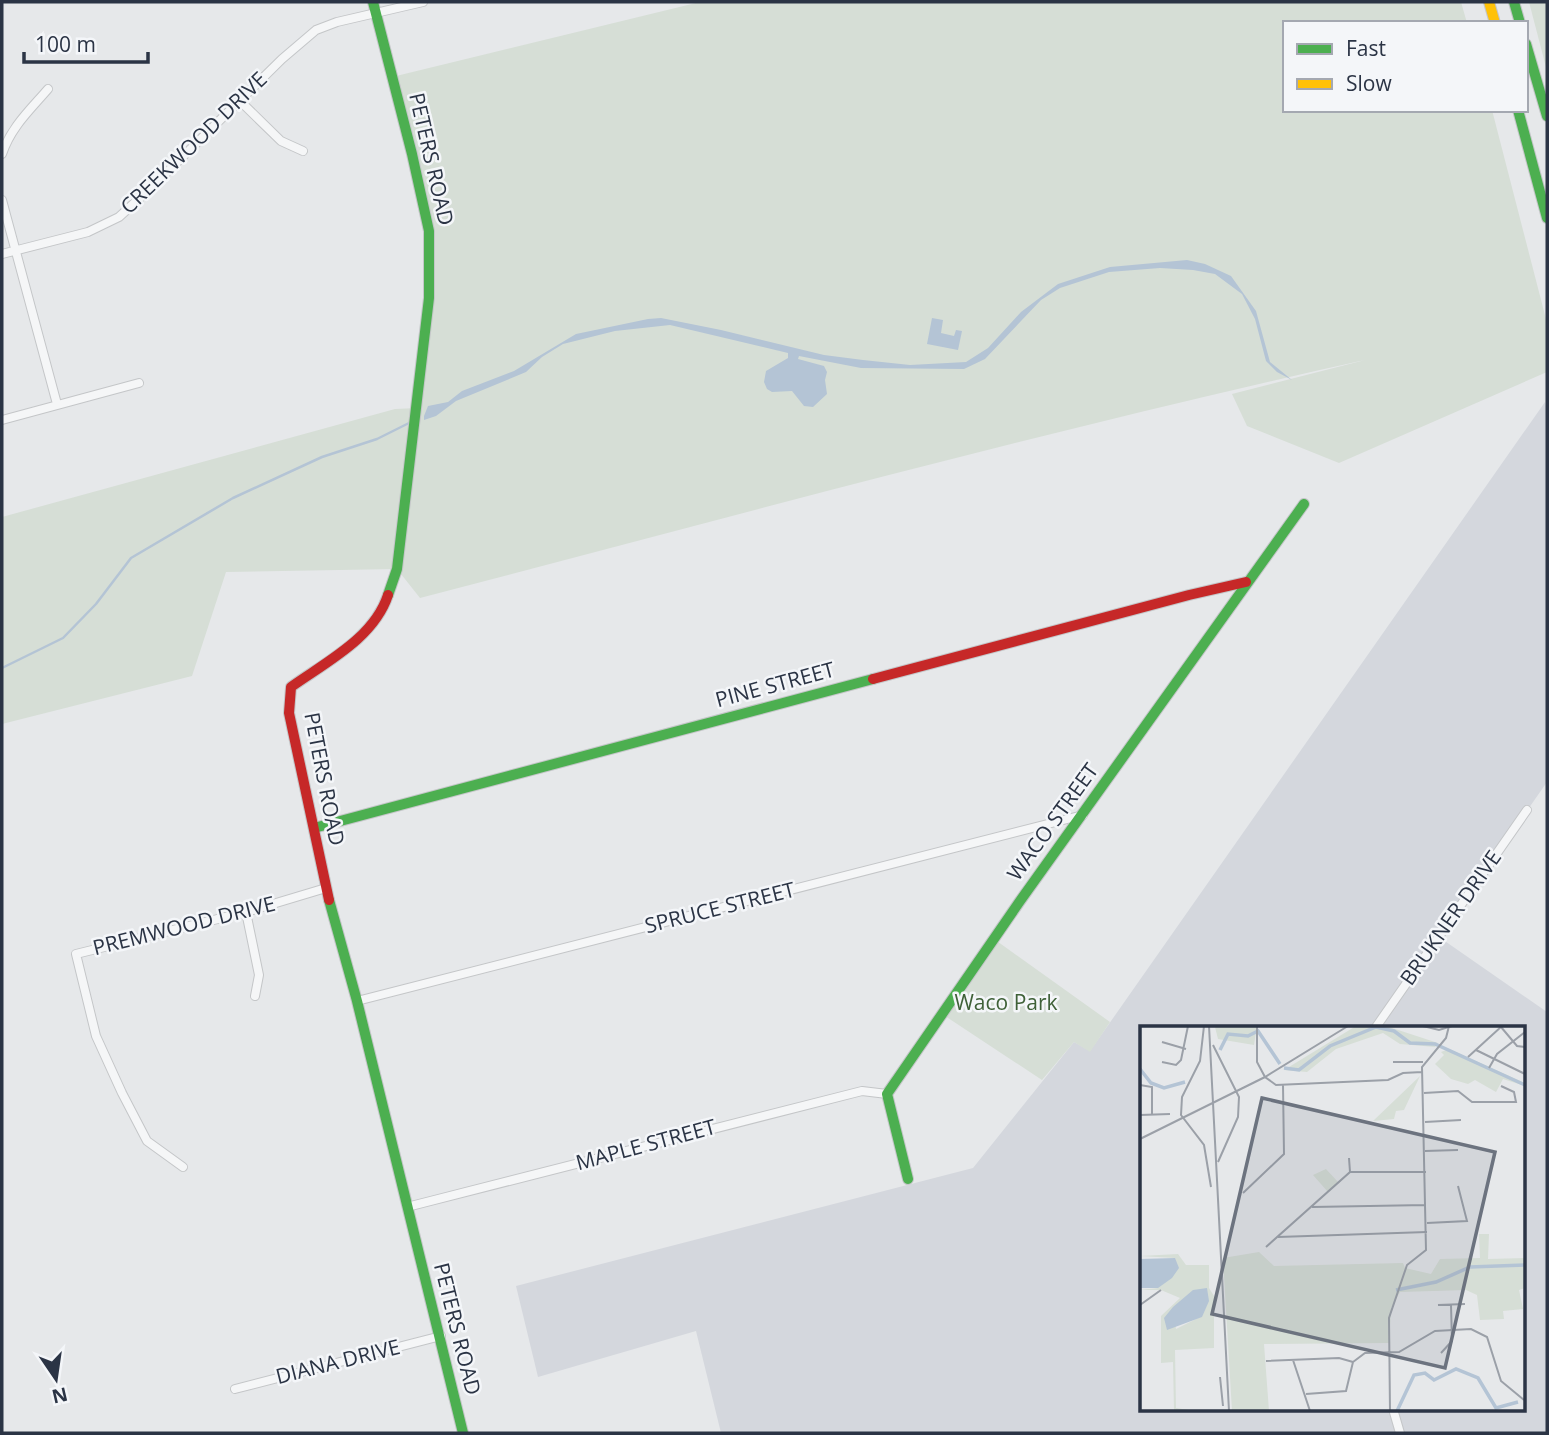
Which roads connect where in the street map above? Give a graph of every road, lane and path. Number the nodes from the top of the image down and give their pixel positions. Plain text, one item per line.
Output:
1 (373, 2) edge
2 (423, 2) edge
3 (1489, 2) edge
4 (1514, 2) edge
5 (376, 14) junction
6 (1494, 21) edge
7 (1519, 21) edge
8 (1528, 51) edge
9 (48, 89) dead end
10 (240, 101) junction
11 (1519, 112) edge
12 (1547, 116) edge
13 (303, 150) dead end
14 (2, 153) edge
15 (2, 200) edge
16 (1547, 218) edge
17 (15, 251) junction
18 (2, 254) edge
19 (139, 383) dead end
20 (57, 404) junction
21 (2, 420) edge
22 (1304, 504) dead end
23 (1246, 582) junction
24 (1527, 810) dead end
25 (1083, 815) junction
26 (314, 828) junction
27 (326, 888) junction
28 (246, 912) junction
29 (255, 996) dead end
30 (357, 1001) junction
31 (1377, 1026) edge
32 (887, 1094) junction
33 (183, 1167) dead end
34 (908, 1179) dead end
35 (407, 1208) junction
36 (441, 1336) junction
37 (235, 1389) dead end
38 (1393, 1410) edge
39 (463, 1433) edge
40 (1400, 1433) edge

1 - 5 main road, PETERS ROAD
2 - 5 street, CREEKWOOD DRIVE
3 - 6 main road
4 - 7 main road
5 - 10 street, CREEKWOOD DRIVE
5 - 26 main road, PETERS ROAD
8 - 12 main road
9 - 14 street
10 - 13 street
10 - 17 street, CREEKWOOD DRIVE
11 - 16 main road
15 - 17 street
17 - 18 street, CREEKWOOD DRIVE
17 - 20 street
19 - 20 street
20 - 21 street
22 - 23 main road, WACO STREET
23 - 25 main road, WACO STREET
23 - 26 main road, PINE STREET
24 - 31 street, BRUKNER DRIVE
25 - 30 street, SPRUCE STREET
25 - 32 main road, WACO STREET
26 - 27 main road, PETERS ROAD
27 - 28 street, PREMWOOD DRIVE
27 - 30 main road, PETERS ROAD
28 - 29 street
28 - 33 street, PREMWOOD DRIVE
30 - 35 main road, PETERS ROAD
32 - 34 main road
32 - 35 street, MAPLE STREET
35 - 36 main road, PETERS ROAD
36 - 37 street, DIANA DRIVE
36 - 39 main road, PETERS ROAD
38 - 40 street

